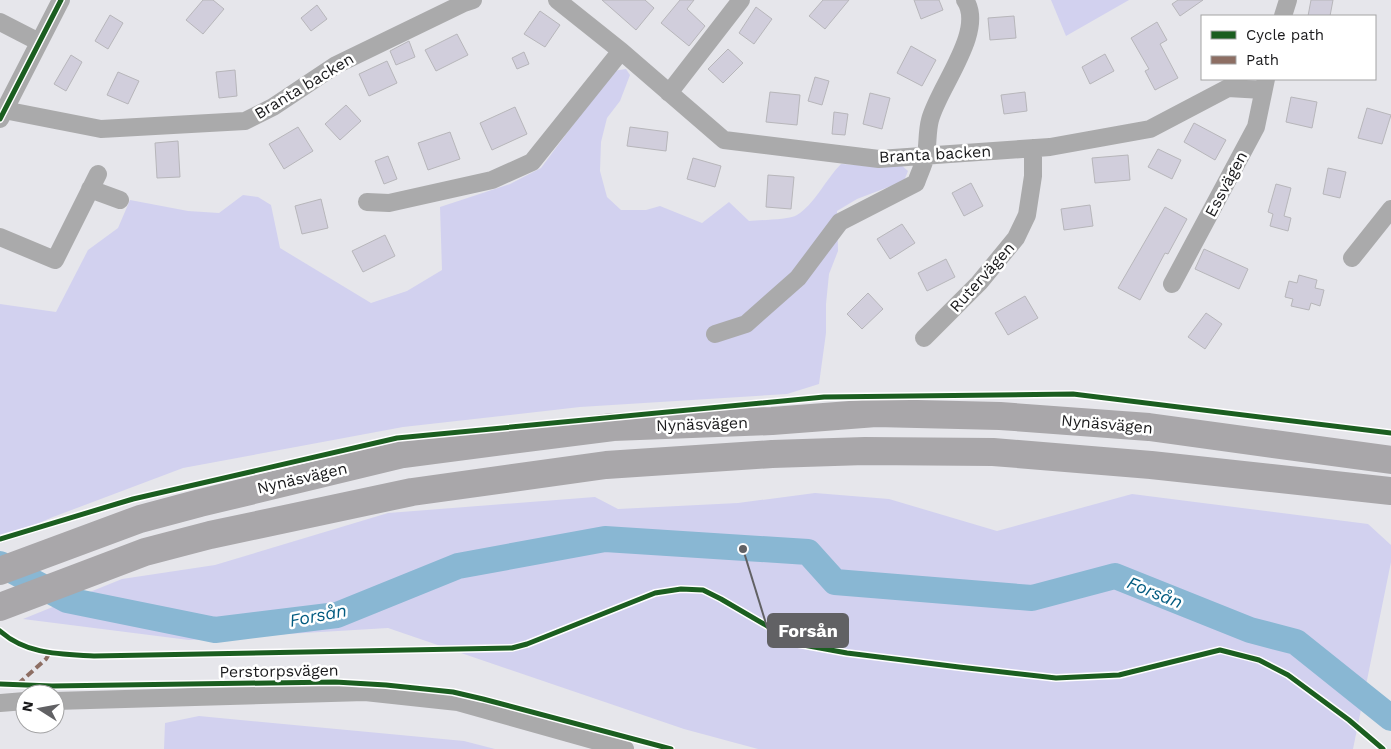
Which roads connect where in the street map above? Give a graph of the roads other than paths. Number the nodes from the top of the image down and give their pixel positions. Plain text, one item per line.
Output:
1 (61, 0) edge
2 (473, 0) edge
3 (556, 0) edge
4 (741, 0) edge
5 (965, 0) edge
6 (1288, 0) edge
7 (1283, 15) edge
8 (0, 22) edge
9 (39, 42) junction
10 (621, 51) junction
11 (1265, 85) edge
12 (669, 93) junction
13 (2, 114) edge
14 (1033, 148) junction
15 (926, 156) junction
16 (120, 200) dead end
17 (366, 202) dead end
18 (1391, 209) edge
19 (0, 237) edge
20 (1352, 258) dead end
21 (1172, 284) dead end
22 (714, 334) dead end
23 (924, 338) dead end
24 (1391, 460) edge
25 (1391, 491) edge
26 (0, 571) edge
27 (0, 607) edge
28 (0, 698) edge
29 (15, 700) edge
30 (65, 701) edge
31 (15, 702) edge
32 (0, 703) edge
33 (625, 749) edge

1 - 9 street
2 - 13 street, Branta backen
3 - 10 street, Branta backen
4 - 12 street
5 - 15 street
6 - 7 street
8 - 9 street
9 - 13 street
10 - 12 street, Branta backen
10 - 17 street
11 - 14 street, Branta backen
11 - 21 street, Essvägen
12 - 15 street, Branta backen
14 - 15 street, Branta backen
14 - 23 street, Rutervägen
15 - 22 street
16 - 19 street
18 - 20 street
24 - 26 highway, Nynäsvägen
25 - 27 highway, Nynäsvägen
28 - 29 street
30 - 33 street, Perstorpsvägen
31 - 32 street

